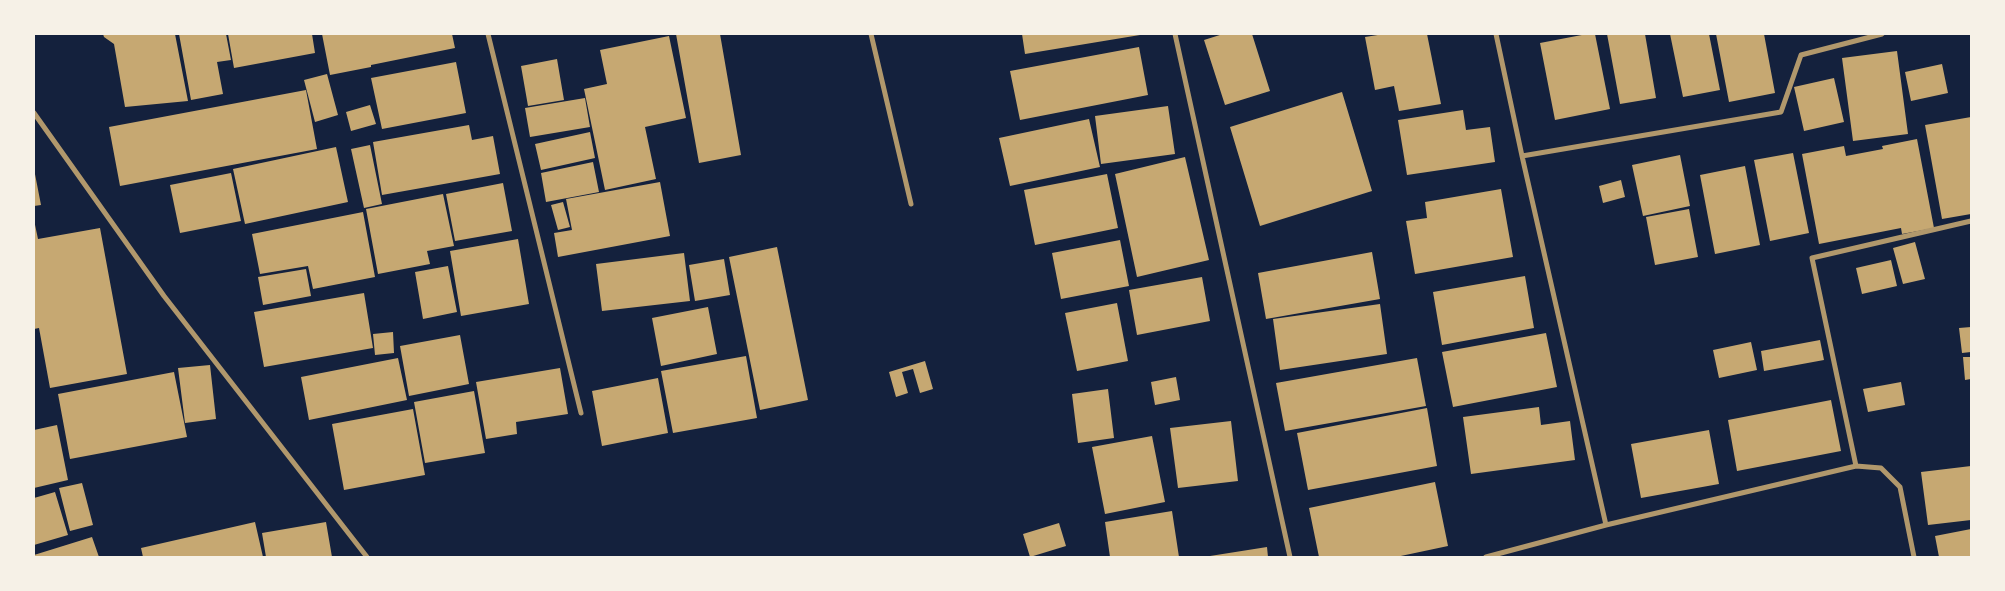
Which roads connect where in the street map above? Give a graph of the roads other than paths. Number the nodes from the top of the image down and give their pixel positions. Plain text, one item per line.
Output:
1 (488, 34) edge
2 (870, 34) edge
3 (1175, 34) edge
4 (1496, 34) edge
5 (1882, 34) edge
6 (34, 113) edge
7 (1522, 156) junction
8 (911, 204) dead end
9 (1971, 222) edge
10 (582, 413) dead end
11 (1856, 466) junction
12 (1606, 525) junction
13 (367, 557) edge
14 (1290, 557) edge
15 (1486, 557) edge
16 (1914, 557) edge

1 - 10 street
2 - 8 street
3 - 14 street
4 - 7 street
5 - 7 street
6 - 13 street
7 - 12 street
9 - 11 street
11 - 12 street
11 - 16 street
12 - 15 street

